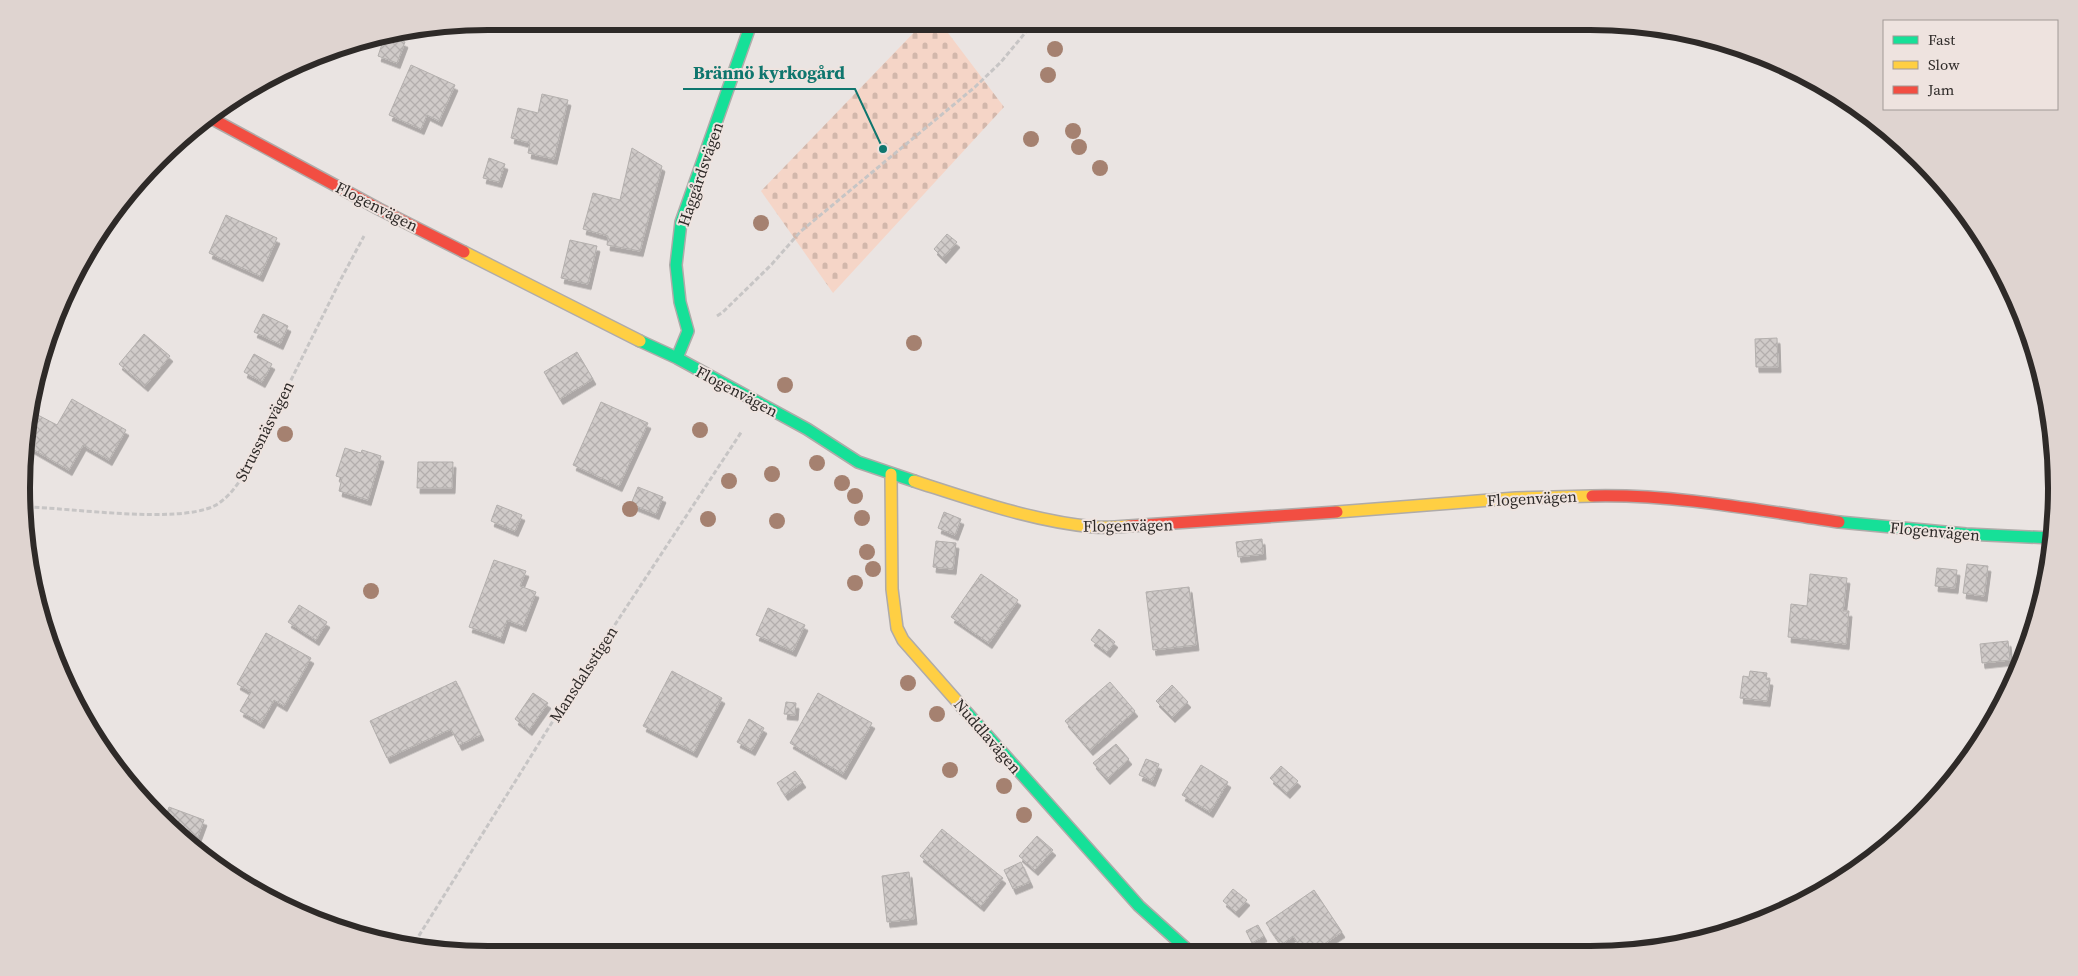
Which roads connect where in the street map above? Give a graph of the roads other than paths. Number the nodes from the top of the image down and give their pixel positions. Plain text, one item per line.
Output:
1 (749, 30) edge
2 (215, 120) edge
3 (677, 358) junction
4 (891, 474) junction
5 (2045, 538) edge
6 (1183, 946) edge

1 - 3 street, Haggårdsvägen
2 - 3 street, Flogenvägen
3 - 4 street, Flogenvägen
4 - 5 street, Flogenvägen
4 - 6 street, Nuddlavägen

